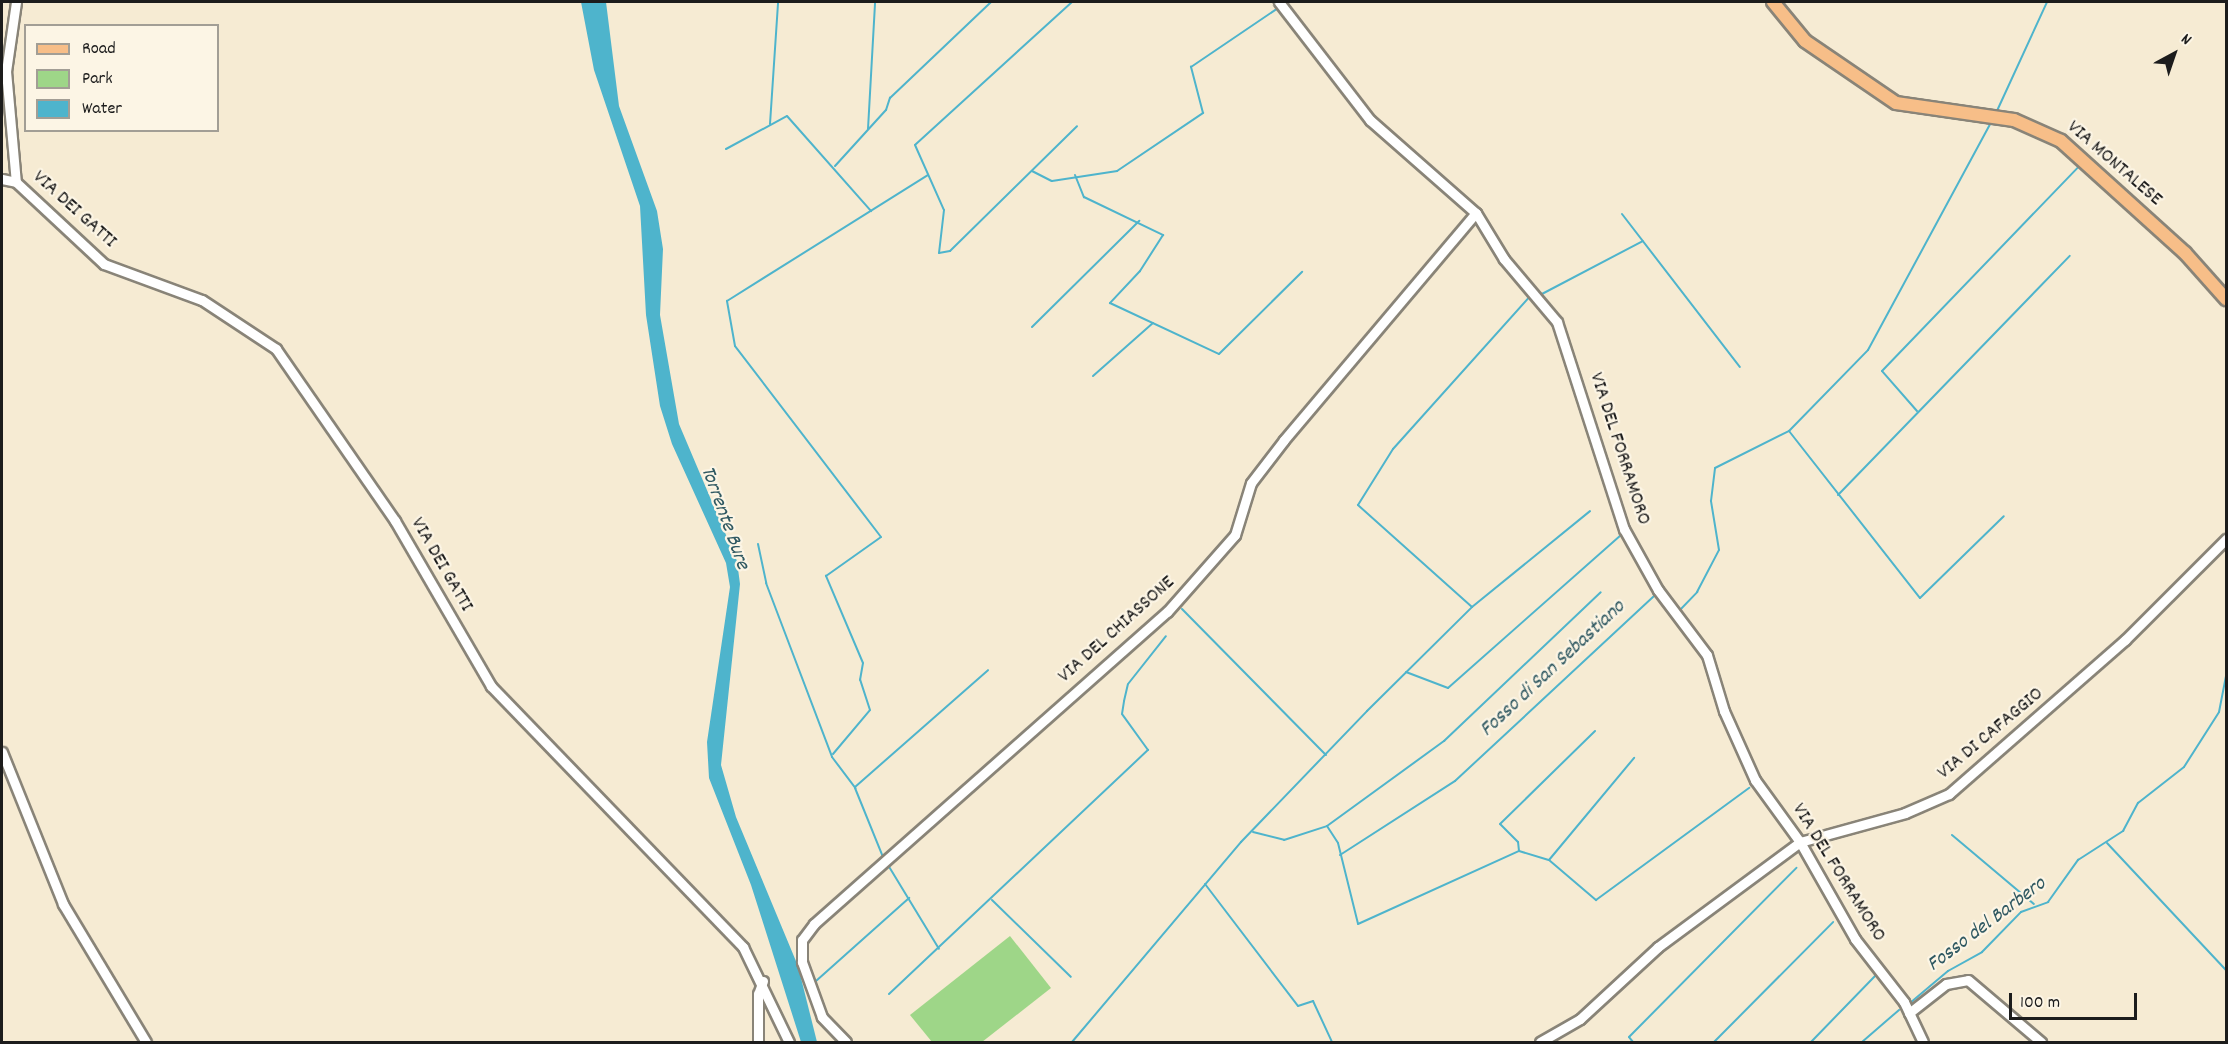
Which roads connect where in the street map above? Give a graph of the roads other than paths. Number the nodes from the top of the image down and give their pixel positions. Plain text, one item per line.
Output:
1 (16, 2) edge
2 (1279, 2) edge
3 (1773, 2) edge
4 (2, 179) edge
5 (16, 182) junction
6 (1476, 213) junction
7 (2226, 299) edge
8 (2226, 539) edge
9 (2, 752) edge
10 (1800, 842) junction
11 (763, 981) junction
12 (1909, 1012) junction
13 (146, 1042) edge
14 (758, 1042) edge
15 (789, 1042) edge
16 (846, 1042) edge
17 (1540, 1042) edge
18 (1923, 1042) edge
19 (2041, 1042) edge

1 - 5 street
2 - 6 street, VIA DEL FORRAMORO
3 - 7 main road, VIA MONTALESE
4 - 5 street, VIA DEI GATTI
5 - 11 street, VIA DEI GATTI
6 - 10 street, VIA DEL FORRAMORO
6 - 16 street, VIA DEL CHIASSONE
8 - 10 street, VIA DI CAFAGGIO
9 - 13 street
10 - 12 street, VIA DEL FORRAMORO
10 - 17 street, VIA DI CAFAGGIO
11 - 14 street
11 - 15 street, VIA DEI GATTI
12 - 18 street, VIA DEL FORRAMORO
12 - 19 street

